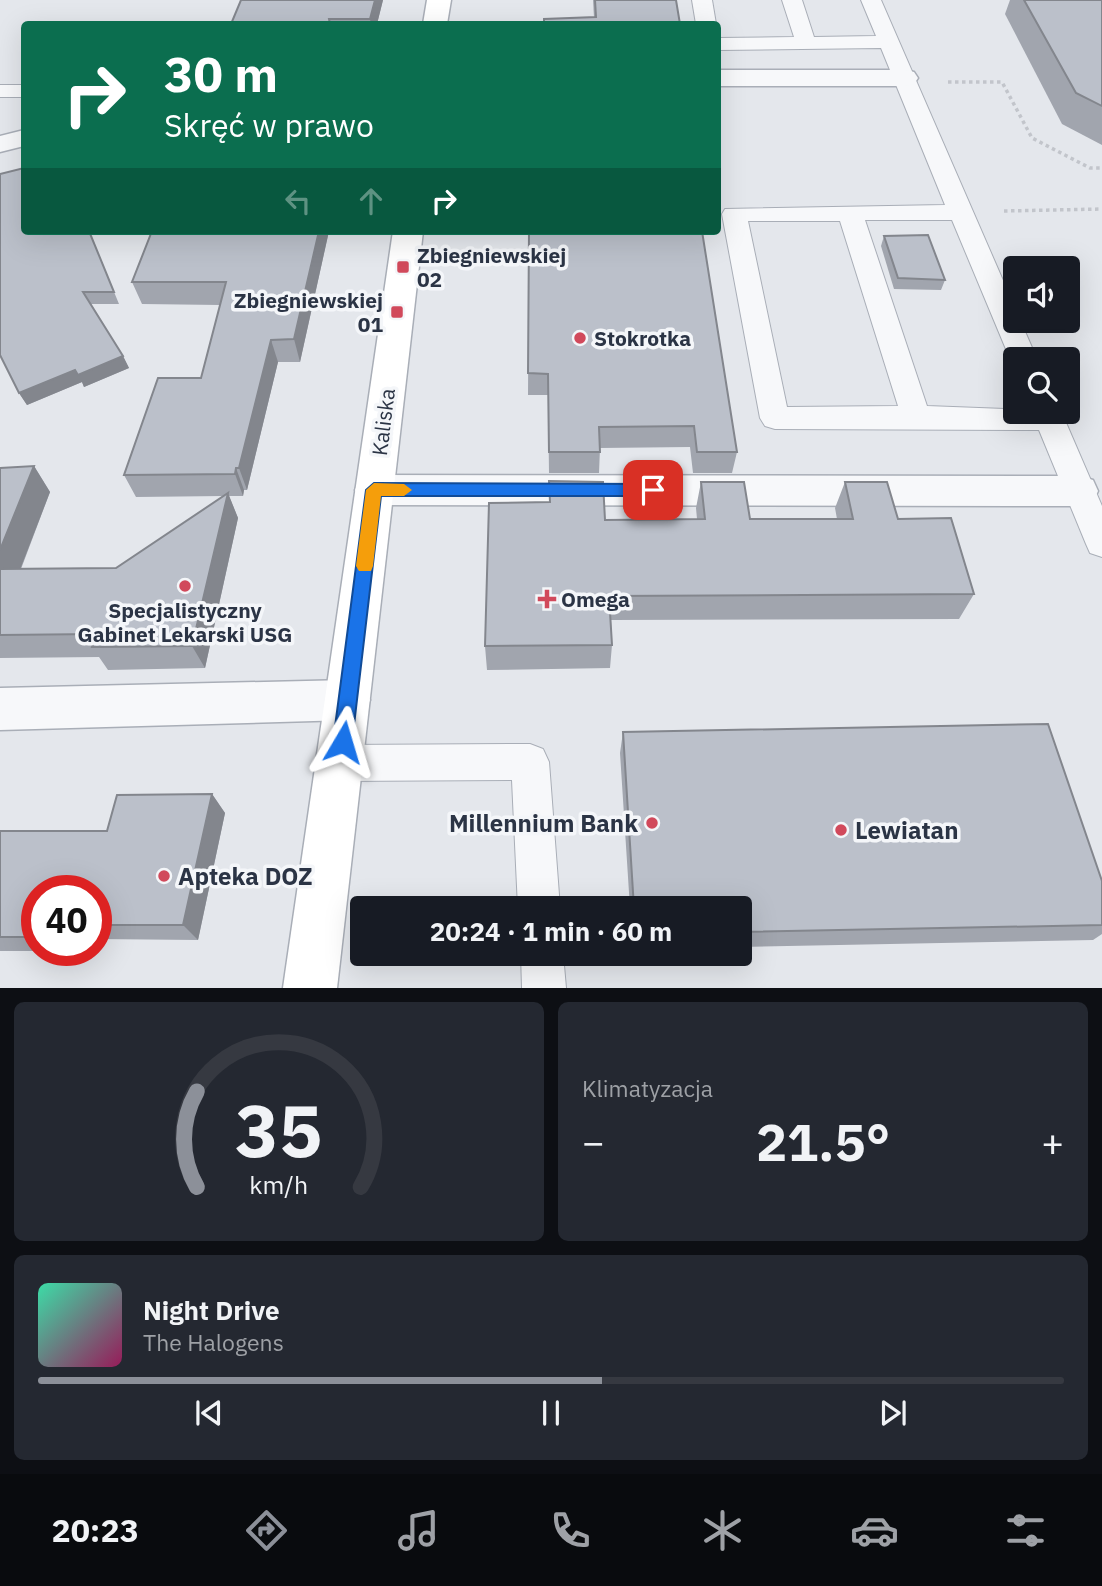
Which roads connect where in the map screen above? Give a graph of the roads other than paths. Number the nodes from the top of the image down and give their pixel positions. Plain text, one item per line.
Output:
1 (439, 0) edge
2 (702, 0) edge
3 (792, 0) edge
4 (871, 0) edge
5 (436, 21) edge
6 (706, 21) edge
7 (889, 42) junction
8 (806, 43) junction
9 (721, 44) edge
10 (905, 78) junction
11 (721, 79) edge
12 (0, 91) edge
13 (21, 91) edge
14 (21, 139) edge
15 (0, 144) edge
16 (961, 212) junction
17 (850, 213) junction
18 (407, 235) edge
19 (1018, 347) edge
20 (1003, 415) edge
21 (916, 416) junction
22 (1051, 424) edge
23 (374, 490) junction
24 (1079, 491) junction
25 (1102, 544) edge
26 (348, 700) junction
27 (0, 709) edge
28 (340, 763) junction
29 (538, 896) edge
30 (543, 966) edge
31 (310, 988) edge
32 (544, 988) edge

1 - 5 street
2 - 6 lane
3 - 8 lane
4 - 7 lane
7 - 8 lane
7 - 10 lane
8 - 9 lane
10 - 11 street
10 - 16 lane
12 - 13 lane
14 - 15 street
16 - 17 lane
16 - 19 lane
17 - 21 lane
17 - 21 lane
18 - 23 street, Kaliska
20 - 21 lane
22 - 24 lane
23 - 24 street
23 - 26 street, Kaliska
24 - 25 lane
26 - 27 street
26 - 28 street, Kaliska
28 - 29 lane
28 - 31 street, Kaliska
30 - 32 lane

